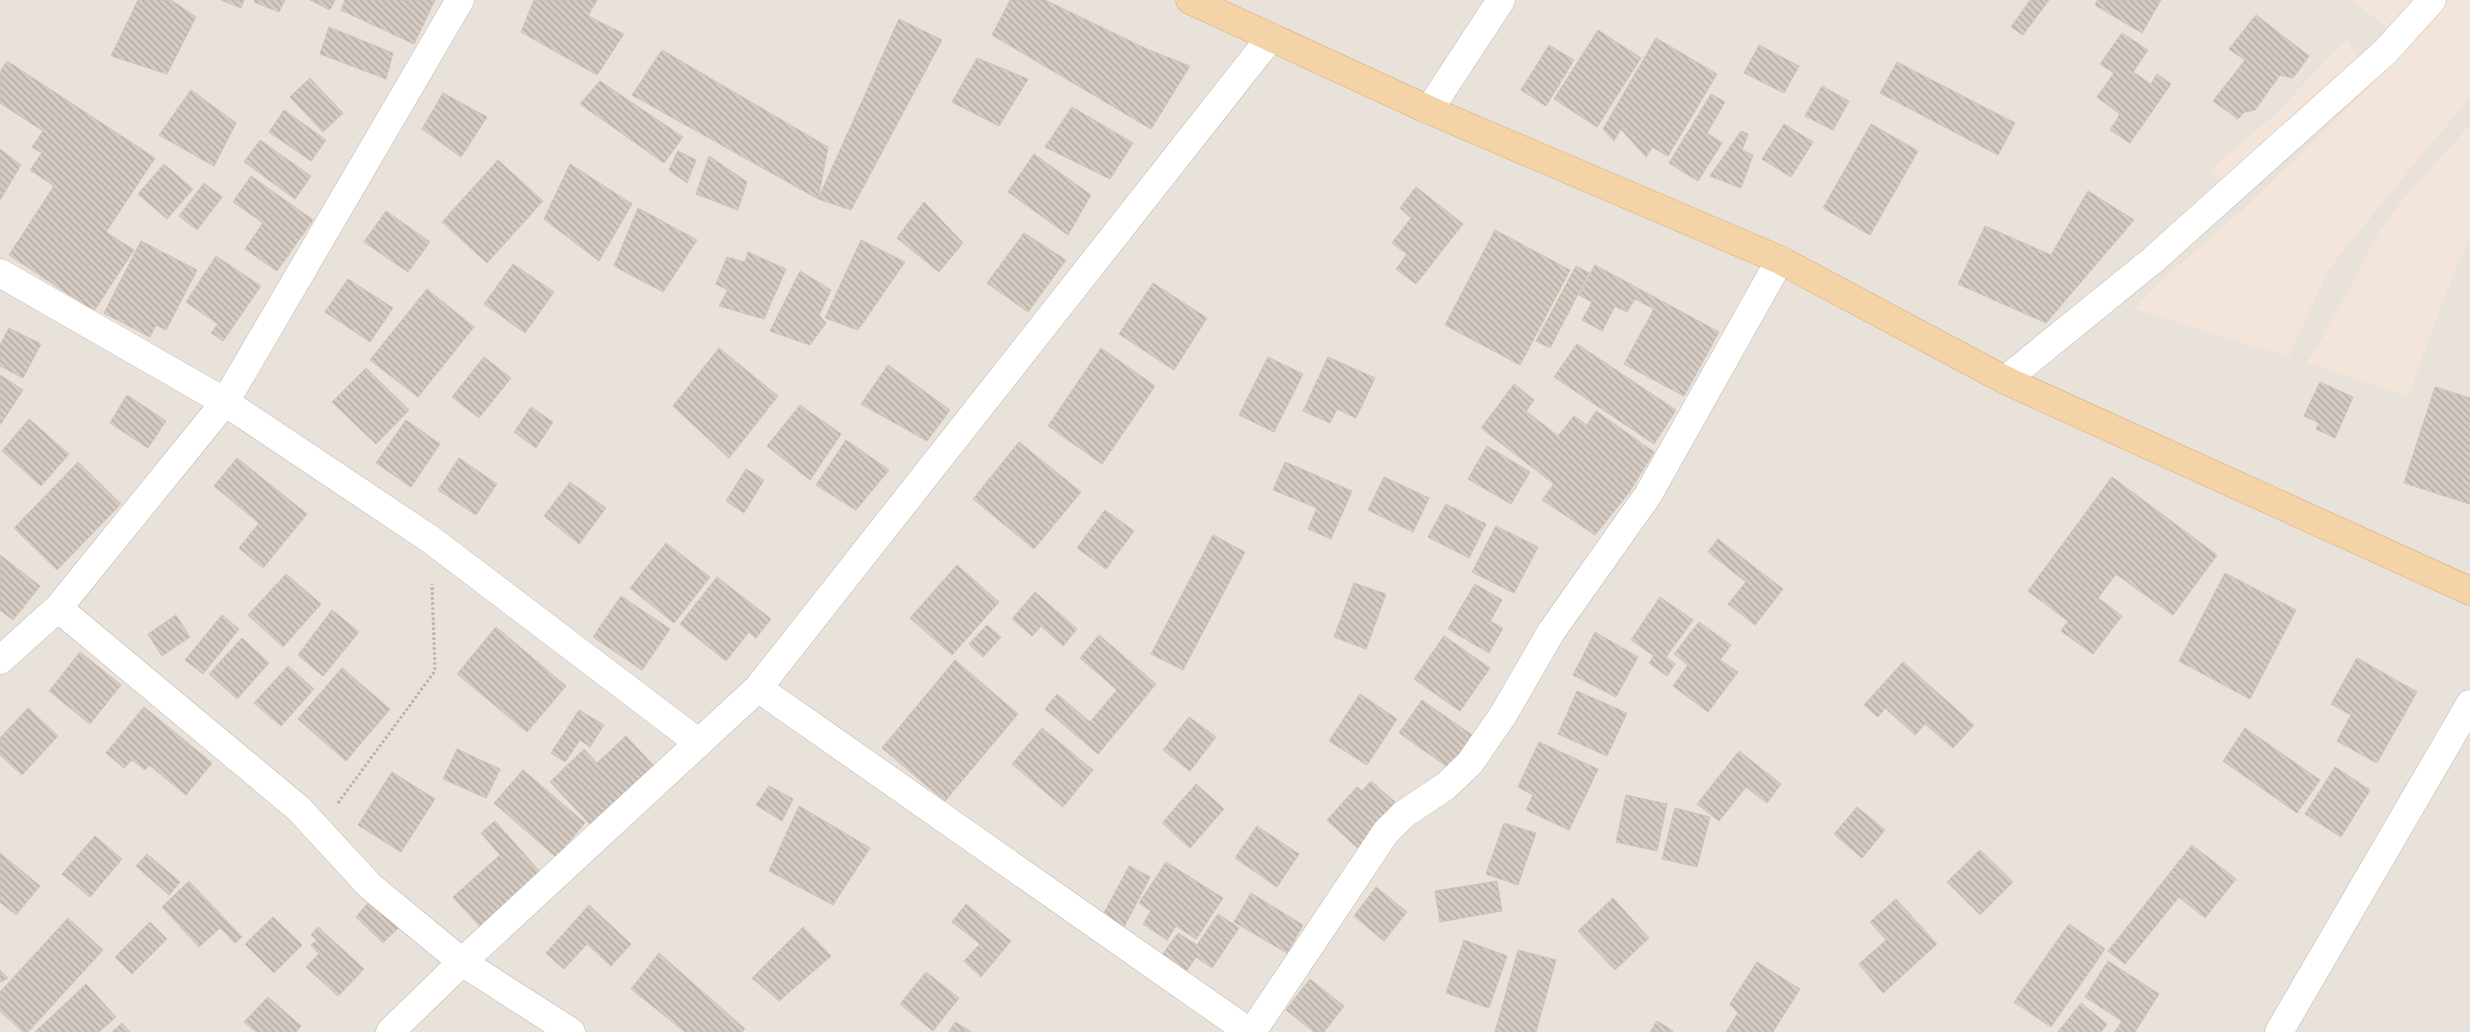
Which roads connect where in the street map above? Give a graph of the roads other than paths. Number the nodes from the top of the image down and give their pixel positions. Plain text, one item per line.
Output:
1 (460, 0) edge
2 (1190, 0) edge
3 (1501, 0) edge
4 (2432, 0) edge
5 (1272, 37) junction
6 (1429, 110) junction
7 (1780, 260) junction
8 (0, 273) edge
9 (2005, 380) junction
10 (225, 402) junction
11 (2470, 591) edge
12 (58, 608) junction
13 (0, 660) edge
14 (758, 688) junction
15 (2470, 704) edge
16 (699, 743) junction
17 (462, 962) junction
18 (390, 1032) edge
19 (571, 1032) edge
20 (1251, 1032) edge
21 (2280, 1032) edge

1 - 10 street
2 - 5 main road
3 - 6 street
4 - 9 street
5 - 6 main road
5 - 14 street
6 - 7 main road
7 - 9 main road
7 - 20 street
8 - 10 street
9 - 11 main road
10 - 12 street
10 - 16 street
12 - 13 street
12 - 17 street
14 - 16 street
14 - 20 street
15 - 21 street
16 - 17 street
17 - 18 street
17 - 19 street

